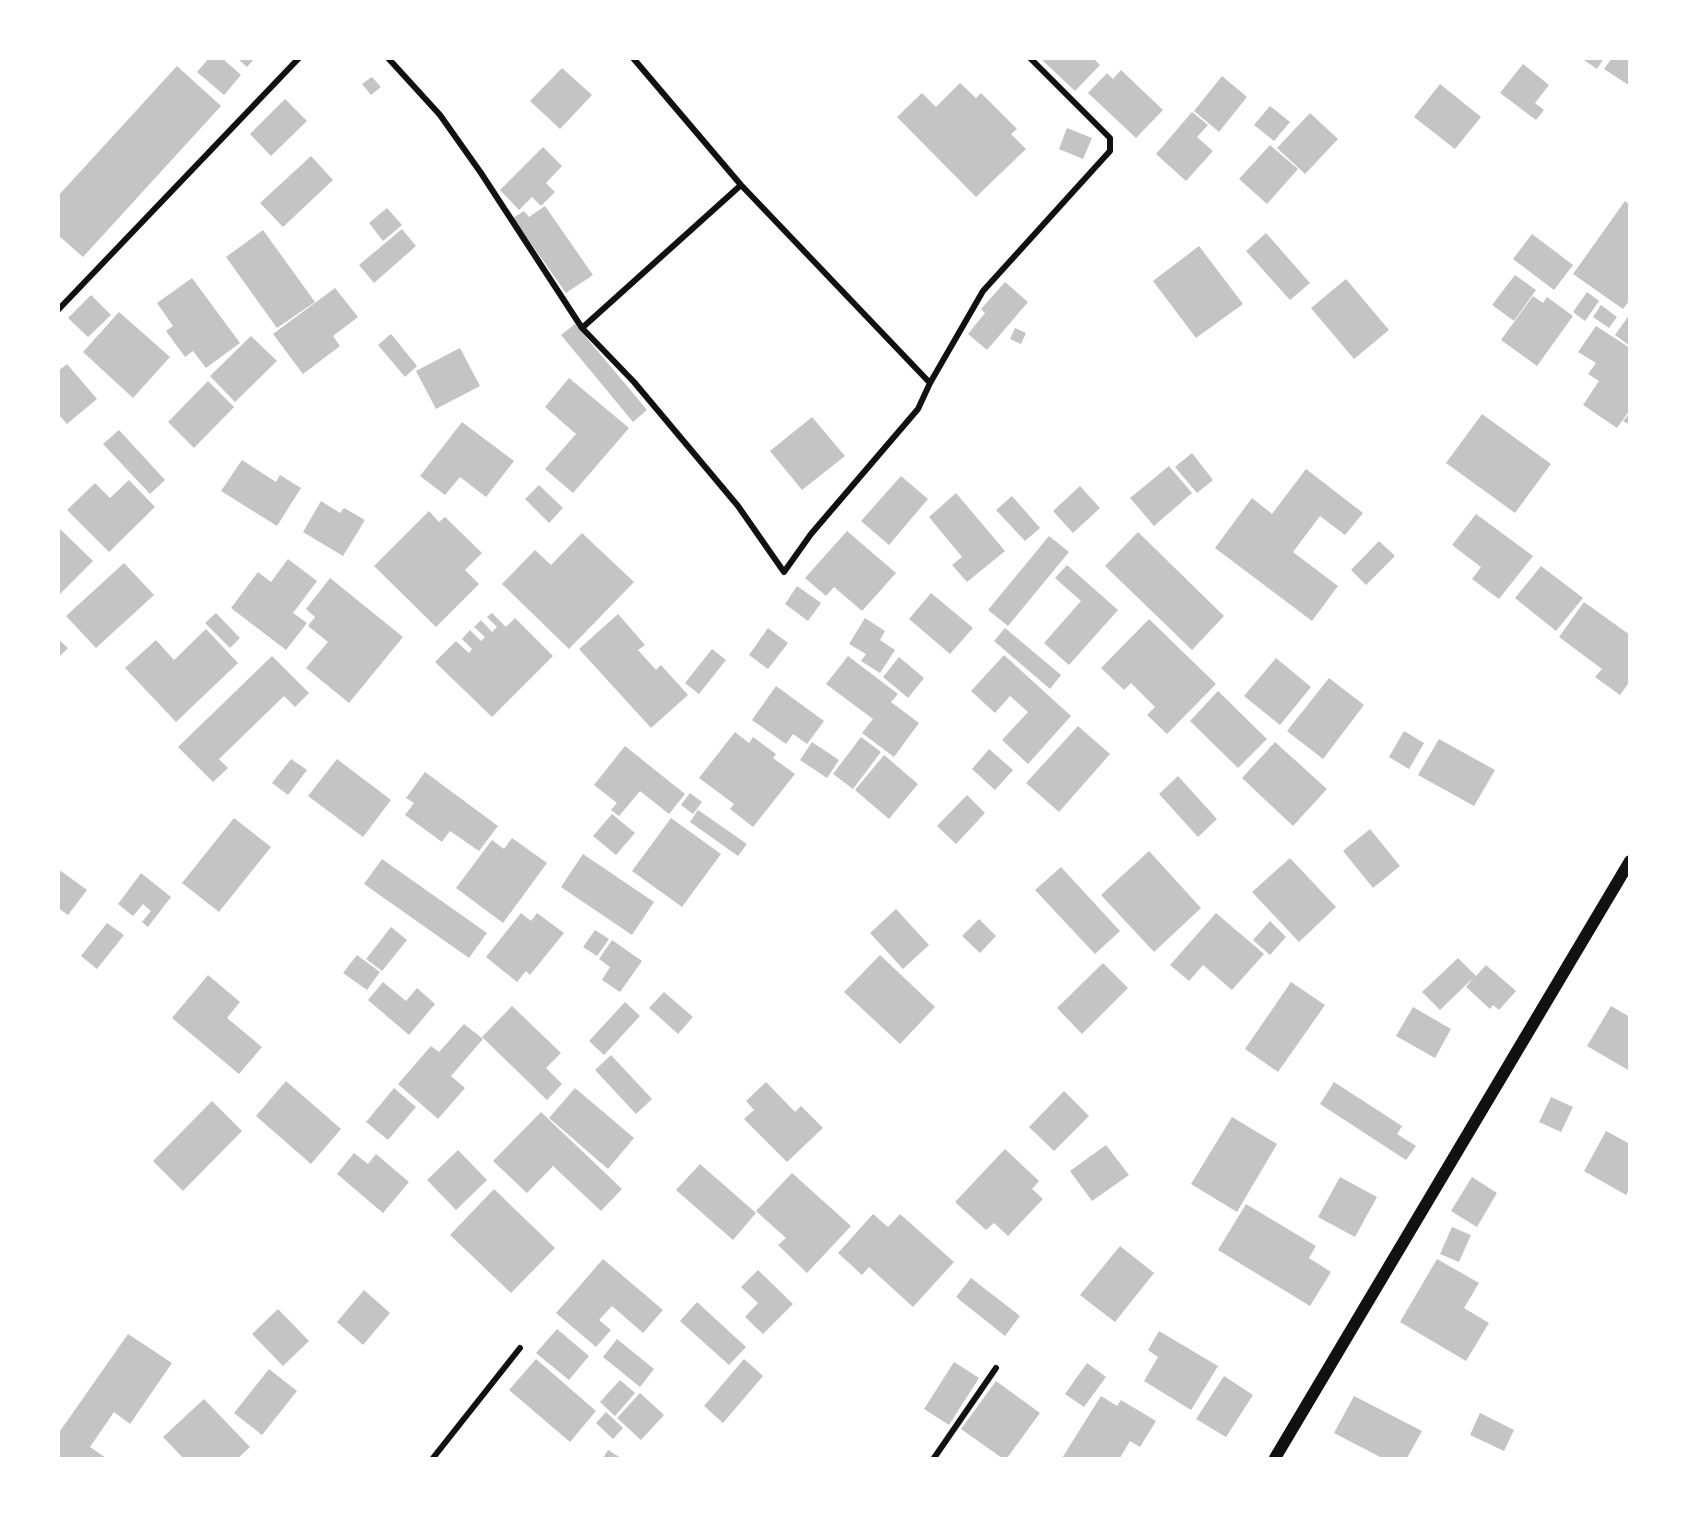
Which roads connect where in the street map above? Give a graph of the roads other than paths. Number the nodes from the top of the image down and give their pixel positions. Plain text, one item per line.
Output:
1 (298, 58) edge
2 (388, 58) edge
3 (633, 58) edge
4 (1030, 58) edge
5 (741, 185) junction
6 (58, 310) edge
7 (582, 328) junction
8 (930, 383) junction
9 (1629, 861) edge
10 (520, 1348) dead end
11 (996, 1368) dead end
12 (433, 1458) edge
13 (934, 1458) edge
14 (1275, 1458) edge

1 - 6 street
2 - 7 street
3 - 5 street
4 - 8 street
5 - 7 street
5 - 8 street
7 - 8 street
9 - 14 main road
10 - 12 street
11 - 13 street

